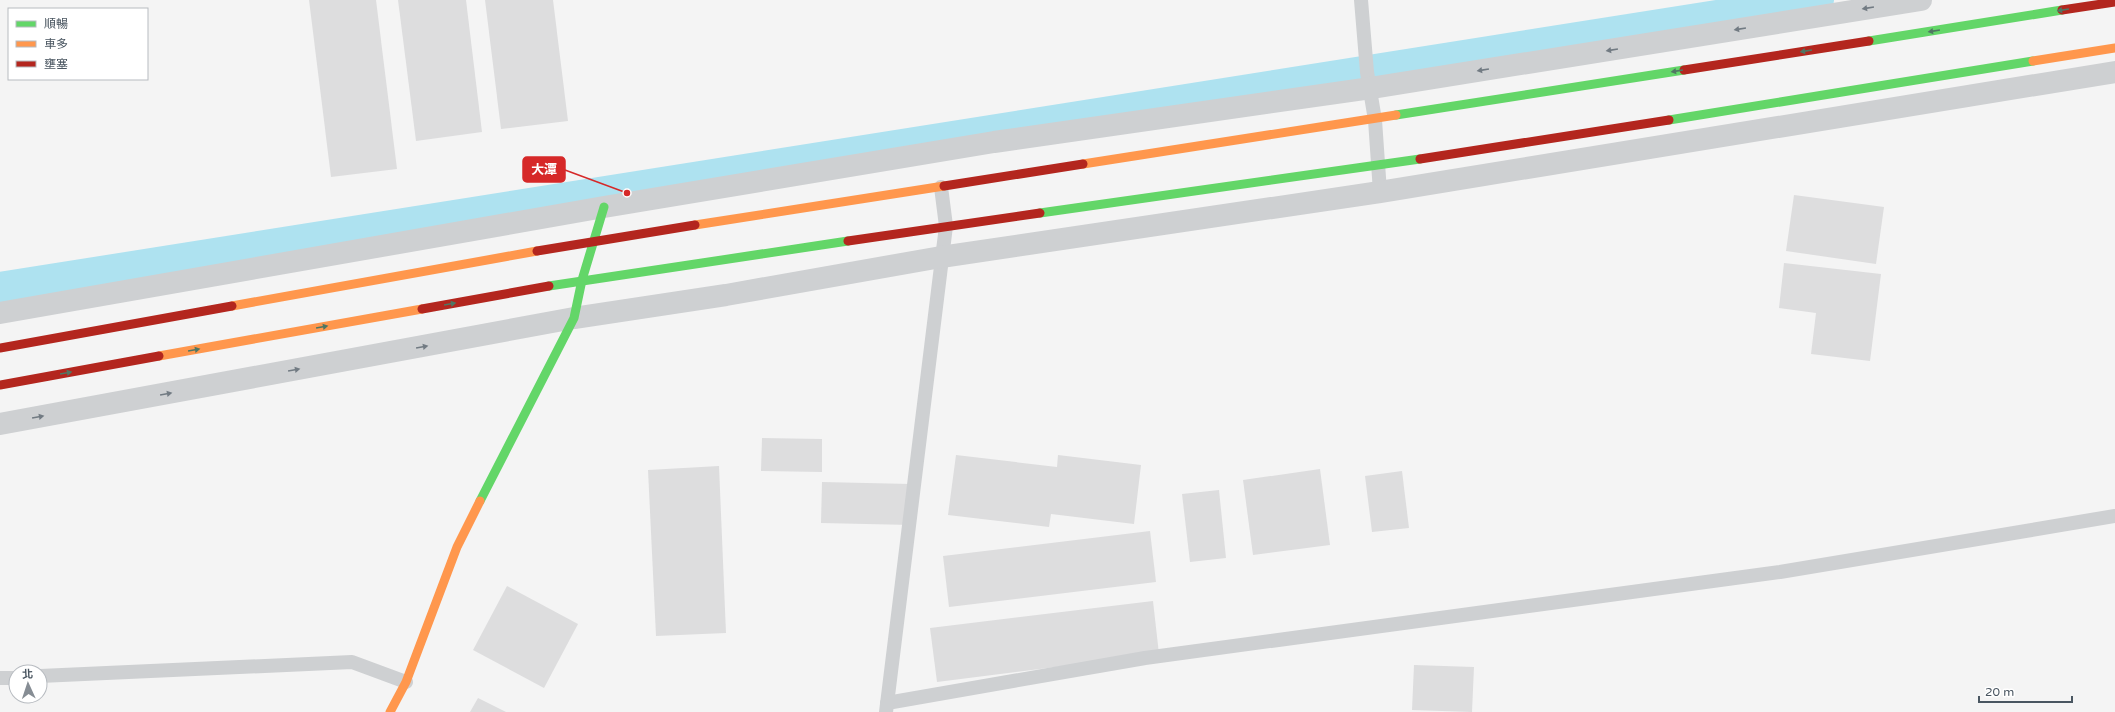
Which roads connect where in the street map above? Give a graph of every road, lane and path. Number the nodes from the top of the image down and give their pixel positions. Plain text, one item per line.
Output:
1 (1361, 0) edge
2 (1921, 0) edge
3 (2115, 2) edge
4 (2115, 48) edge
5 (2115, 72) edge
6 (1369, 80) junction
7 (1375, 120) junction
8 (1379, 166) junction
9 (941, 187) junction
10 (1380, 192) junction
11 (604, 207) junction
12 (946, 226) junction
13 (593, 241) junction
14 (942, 257) junction
15 (582, 280) junction
16 (0, 313) edge
17 (574, 318) junction
18 (0, 348) edge
19 (0, 385) edge
20 (0, 424) edge
21 (2115, 516) edge
22 (48, 676) edge
23 (406, 682) junction
24 (887, 708) edge
25 (390, 712) edge

1 - 6 lane
2 -> 6 street
3 -> 7 main road
4 - 8 main road
5 - 10 street
6 - 7 lane
6 - 11 street
7 - 8 lane
7 - 9 main road
8 - 10 lane
8 - 12 main road
9 - 12 lane
9 - 13 main road
10 - 14 street
11 - 13 main road
11 - 16 street
12 - 14 lane
12 - 15 main road
13 - 15 main road
13 - 18 main road
14 - 17 street
14 - 24 lane
15 - 17 main road
19 -> 15 main road
20 -> 17 street
17 - 23 main road
21 - 24 lane
22 - 23 lane
23 - 25 main road

